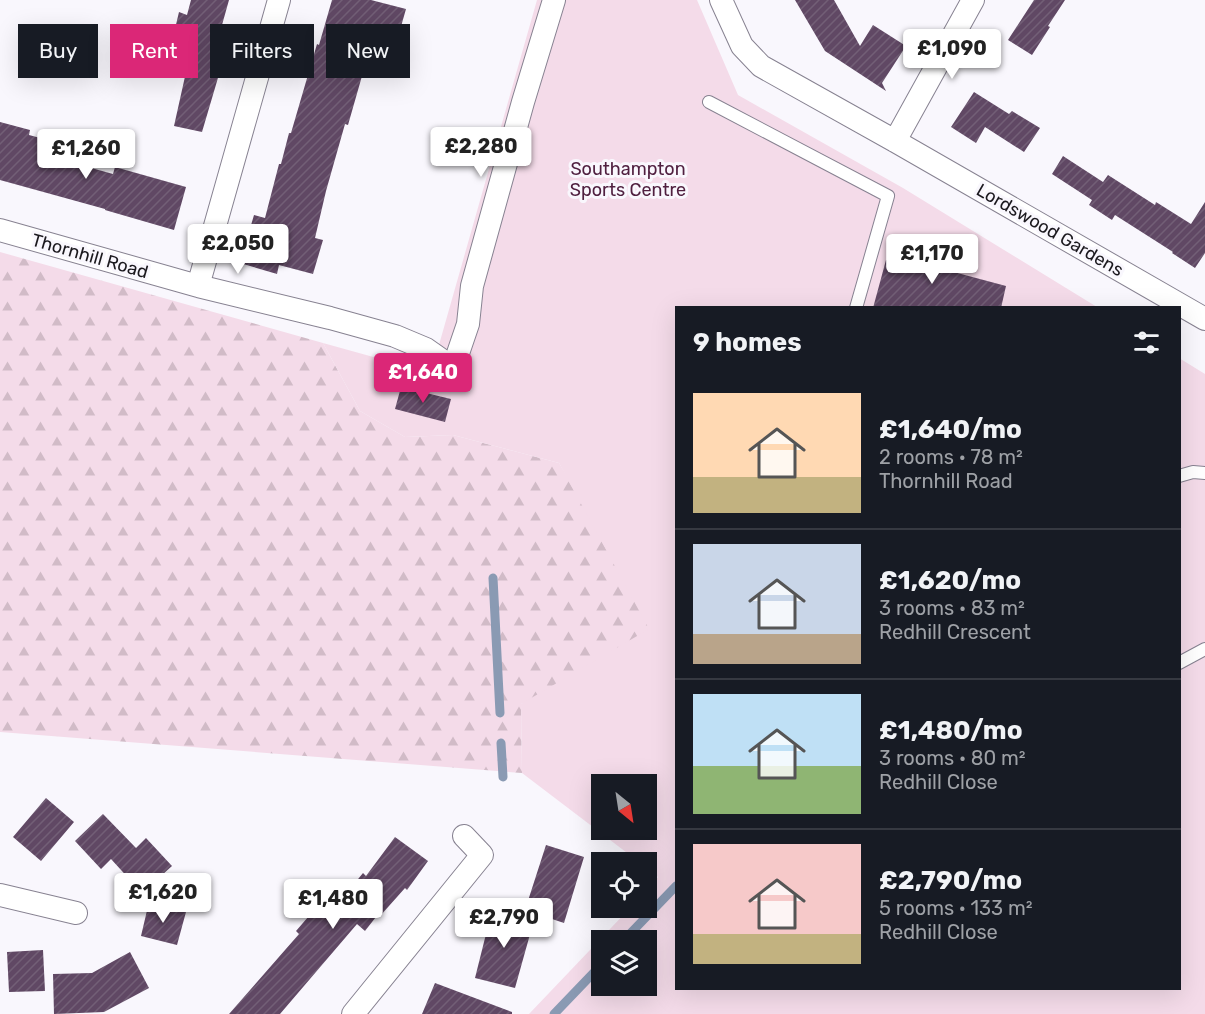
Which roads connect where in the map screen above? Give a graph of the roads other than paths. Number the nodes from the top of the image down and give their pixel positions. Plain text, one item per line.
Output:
1 (279, 0) edge
2 (554, 0) edge
3 (721, 0) edge
4 (973, 0) edge
5 (709, 102) dead end
6 (896, 141) junction
7 (0, 230) edge
8 (198, 286) junction
9 (857, 306) edge
10 (1205, 319) edge
11 (1205, 473) edge
12 (1181, 475) edge
13 (1205, 650) edge
14 (1181, 662) edge
15 (464, 836) dead end
16 (0, 895) edge
17 (76, 913) dead end
18 (353, 1014) edge

1 - 8 street
2 - 8 street, Thornhill Road
3 - 6 street, Lordswood Gardens
4 - 6 street
5 - 9 lane
6 - 10 street, Lordswood Gardens
7 - 8 street, Thornhill Road
11 - 12 lane
13 - 14 lane
15 - 18 street
16 - 17 street

